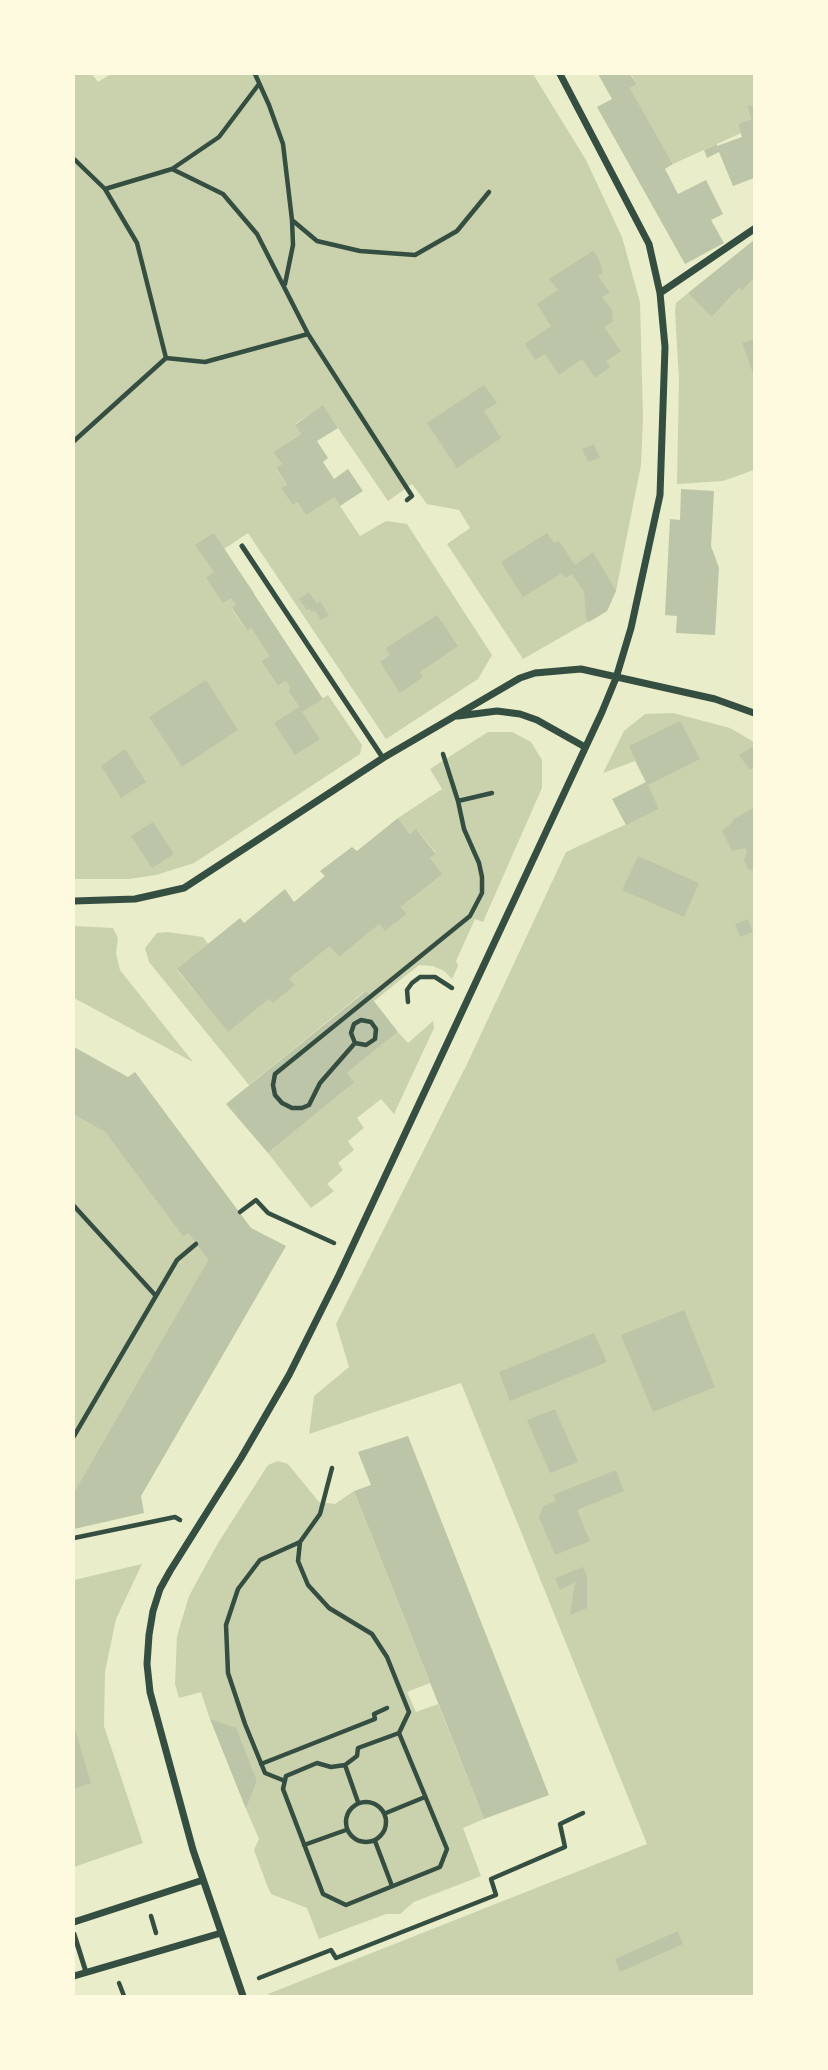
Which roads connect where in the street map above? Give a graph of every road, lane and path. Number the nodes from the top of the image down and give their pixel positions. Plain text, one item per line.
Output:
1 (255, 74) edge
2 (560, 74) edge
3 (259, 85) junction
4 (74, 159) edge
5 (172, 169) junction
6 (105, 189) junction
7 (489, 192) dead end
8 (292, 220) junction
9 (754, 229) edge
10 (285, 285) junction
11 (660, 293) junction
12 (308, 334) junction
13 (166, 358) junction
14 (74, 442) edge
15 (407, 500) dead end
16 (242, 546) dead end
17 (616, 678) junction
18 (754, 713) edge
19 (454, 716) junction
20 (585, 747) junction
21 (443, 754) dead end
22 (383, 758) junction
23 (492, 793) dead end
24 (458, 802) junction
25 (74, 901) edge
26 (445, 983) dead end
27 (408, 1002) dead end
28 (355, 1043) junction
29 (74, 1206) edge
30 (240, 1212) dead end
31 (196, 1244) dead end
32 (351, 1250) junction
33 (156, 1296) junction
34 (74, 1436) edge
35 (332, 1468) dead end
36 (195, 1530) junction
37 (74, 1538) edge
38 (300, 1542) junction
39 (387, 1708) dead end
40 (399, 1733) junction
41 (261, 1764) junction
42 (345, 1765) junction
43 (285, 1781) junction
44 (425, 1797) junction
45 (358, 1802) junction
46 (386, 1813) junction
47 (583, 1813) dead end
48 (346, 1830) junction
49 (375, 1841) junction
50 (304, 1845) junction
51 (203, 1880) junction
52 (392, 1886) junction
53 (151, 1916) dead end
54 (74, 1922) edge
55 (221, 1933) junction
56 (74, 1934) edge
57 (156, 1934) dead end
58 (86, 1972) junction
59 (74, 1976) edge
60 (259, 1978) dead end
61 (118, 1979) dead end
62 (124, 1997) edge
63 (243, 1997) edge

1 - 3 path
2 - 11 street
3 - 5 path
3 - 8 path
4 - 6 path
5 - 6 path
5 - 10 path
6 - 13 path
7 - 8 path
8 - 10 path
9 - 11 street
10 - 12 path
11 - 17 street
12 - 13 path
12 - 15 path
13 - 14 path
16 - 22 lane
17 - 18 street
17 - 19 street
17 - 20 street
19 - 20 street
19 - 22 street
20 - 32 street
21 - 24 path
22 - 25 street
23 - 24 path
24 - 28 path
26 - 27 path
28 - 28 path
29 - 33 path
30 - 32 path
31 - 33 path
32 - 36 street
33 - 34 path
35 - 38 path
36 - 37 path
36 - 51 street
38 - 40 path
38 - 41 path
39 - 41 path
40 - 42 path
40 - 44 path
41 - 43 path
42 - 43 path
42 - 45 path
43 - 50 path
44 - 46 path
44 - 52 path
45 - 46 path
45 - 48 path
46 - 49 path
47 - 60 path
48 - 49 path
48 - 50 path
49 - 52 path
50 - 52 path
51 - 54 street
51 - 55 street
53 - 57 path
55 - 58 street
55 - 63 street
56 - 58 lane
58 - 59 street
61 - 62 path

